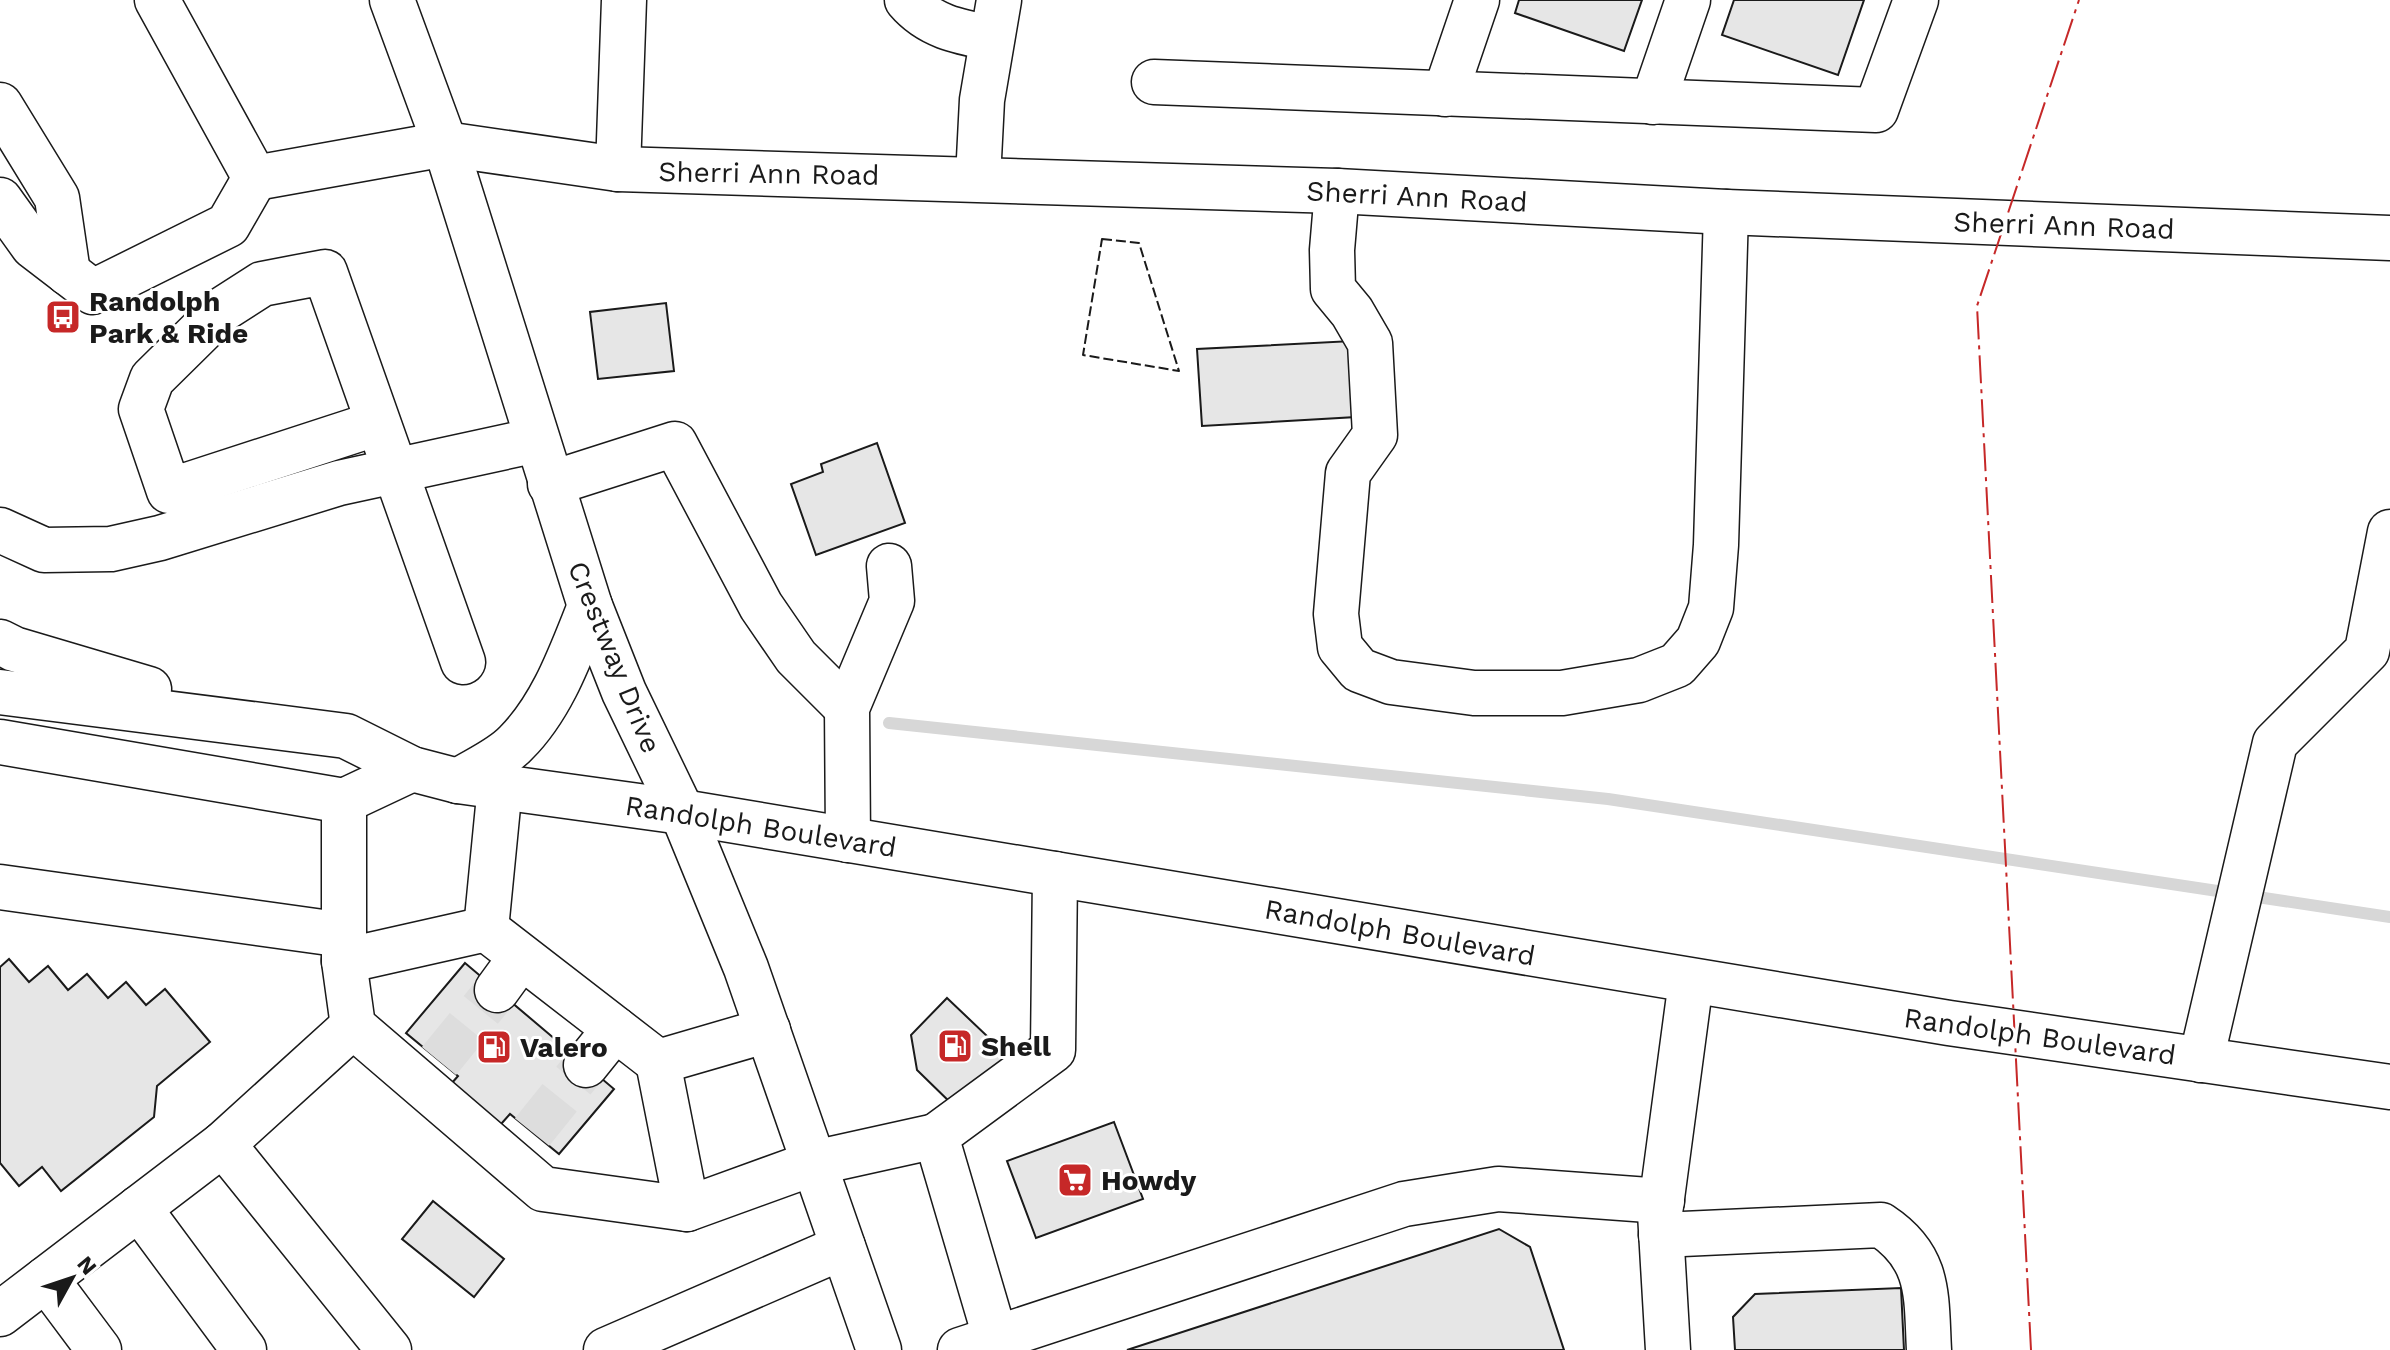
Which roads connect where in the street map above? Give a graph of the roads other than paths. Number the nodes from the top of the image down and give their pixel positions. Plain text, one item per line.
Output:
1 (157, 0) edge
2 (392, 0) edge
3 (624, 0) edge
4 (907, 0) edge
5 (1477, 0) edge
6 (1688, 0) edge
7 (1916, 0) edge
8 (996, 19) edge
9 (1154, 82) dead end
10 (1445, 94) junction
11 (1653, 102) junction
12 (0, 105) edge
13 (445, 144) junction
14 (618, 169) junction
15 (255, 178) junction
16 (978, 178) junction
17 (1337, 191) junction
18 (0, 200) edge
19 (1726, 212) junction
20 (2389, 234) edge
21 (68, 273) junction
22 (378, 423) junction
23 (537, 440) junction
24 (394, 469) junction
25 (550, 484) junction
26 (0, 530) edge
27 (2390, 532) edge
28 (889, 566) dead end
29 (590, 606) junction
30 (0, 642) edge
31 (463, 662) dead end
32 (0, 692) edge
33 (847, 708) junction
34 (270, 725) junction
35 (0, 742) edge
36 (412, 769) junction
37 (479, 784) junction
38 (344, 801) junction
39 (682, 812) junction
40 (848, 840) junction
41 (1055, 874) junction
42 (0, 887) edge
43 (486, 929) junction
44 (344, 948) junction
45 (1691, 981) junction
46 (353, 1026) junction
47 (615, 1029) junction
48 (768, 1030) junction
49 (2201, 1060) junction
50 (658, 1062) junction
51 (586, 1065) tunnel mouth
52 (2390, 1087) edge
53 (936, 1136) junction
54 (223, 1144) junction
55 (814, 1163) junction
56 (139, 1208) junction
57 (687, 1209) junction
58 (1661, 1218) junction
59 (843, 1247) junction
60 (46, 1279) junction
61 (0, 1314) edge
62 (676, 1336) edge
63 (985, 1347) edge
64 (99, 1350) edge
65 (244, 1350) edge
66 (389, 1350) edge
67 (606, 1350) edge
68 (879, 1350) edge
69 (1668, 1350) edge
70 (1929, 1350) edge

1 - 15 main road
2 - 13 main road, Crestway Drive
3 - 14 main road
4 - 8 main road
5 - 10 main road
6 - 11 main road
7 - 11 main road
8 - 16 main road
9 - 10 main road
10 - 11 main road
12 - 21 main road
13 - 14 main road, Sherri Ann Road
13 - 15 main road, Sherri Ann Road
13 - 23 main road, Crestway Drive
14 - 16 main road, Sherri Ann Road
15 - 21 main road
16 - 17 main road, Sherri Ann Road
17 - 19 main road, Sherri Ann Road
17 - 19 main road
18 - 21 main road
19 - 20 main road, Sherri Ann Road
22 - 22 main road
22 - 24 main road
23 - 24 main road
23 - 25 main road, Crestway Drive
24 - 26 main road
24 - 31 main road
25 - 29 main road, Crestway Drive
25 - 33 main road
27 - 49 main road
28 - 33 main road
29 - 37 main road
29 - 39 main road, Crestway Drive
30 - 34 main road
32 - 34 main road, Randolph Boulevard
33 - 40 main road
34 - 36 main road, Randolph Boulevard
35 - 38 main road
36 - 37 main road, Randolph Boulevard
36 - 38 main road
37 - 39 main road, Randolph Boulevard
37 - 43 main road
38 - 44 main road
39 - 40 main road, Randolph Boulevard
39 - 48 main road, Crestway Drive
40 - 41 main road, Randolph Boulevard
41 - 45 main road, Randolph Boulevard
41 - 53 main road
42 - 44 main road
43 - 44 main road
43 - 47 main road
44 - 46 main road
45 - 49 main road, Randolph Boulevard
45 - 58 main road
46 - 54 main road
46 - 57 main road
47 - 50 main road
47 - 51 main road
48 - 50 main road
48 - 55 main road, Crestway Drive
49 - 52 main road, Randolph Boulevard
50 - 57 main road
53 - 55 main road
53 - 63 main road
54 - 56 main road
54 - 66 main road
55 - 57 main road
55 - 59 main road, Crestway Drive
56 - 60 main road
56 - 65 main road
58 - 63 main road
58 - 69 main road
58 - 70 main road
59 - 62 main road
59 - 68 main road, Crestway Drive
60 - 61 main road
60 - 64 main road
62 - 67 main road

